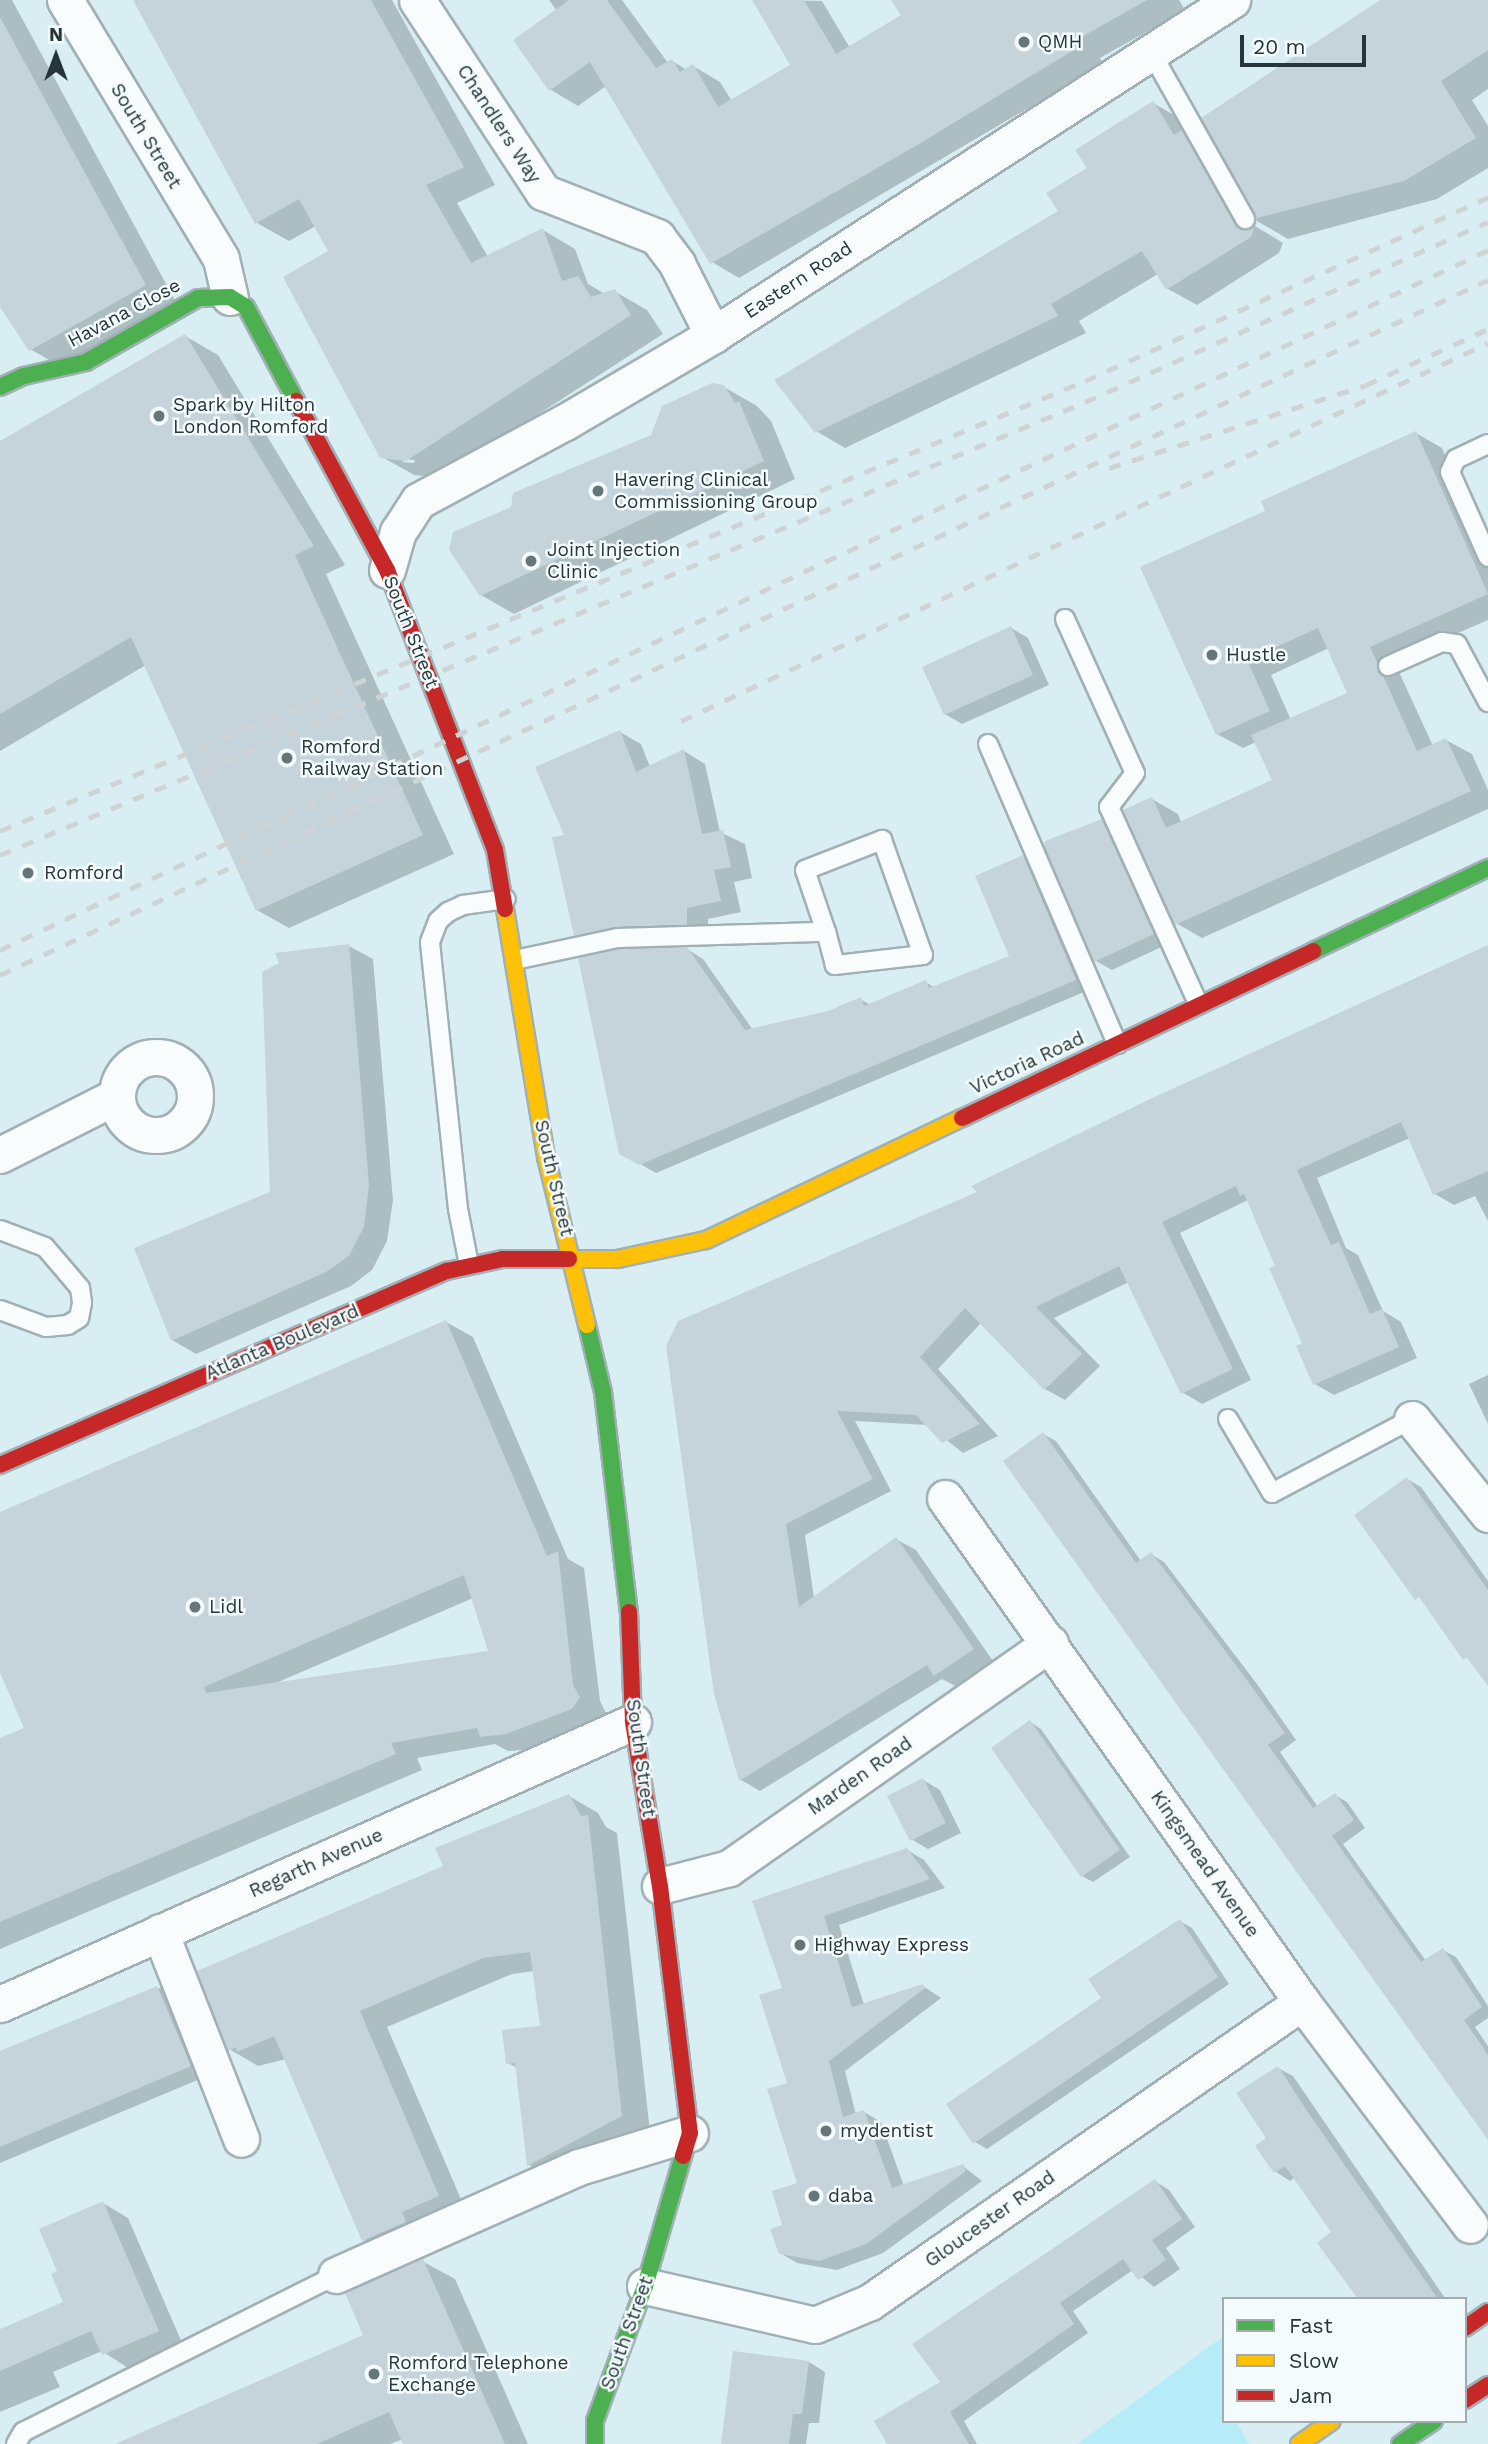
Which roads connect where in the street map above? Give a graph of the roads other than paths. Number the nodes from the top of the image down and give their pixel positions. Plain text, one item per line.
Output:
1 (65, 0) edge
2 (417, 0) edge
3 (1232, 0) edge
4 (1151, 52) junction
5 (1245, 219) dead end
6 (230, 297) junction
7 (713, 335) junction
8 (0, 387) edge
9 (1488, 444) edge
10 (1488, 557) edge
11 (387, 570) junction
12 (1065, 619) dead end
13 (1388, 666) dead end
14 (1488, 702) edge
15 (988, 744) dead end
16 (1488, 868) edge
17 (506, 899) junction
18 (826, 932) junction
19 (515, 960) junction
20 (1199, 1005) junction
21 (1117, 1044) junction
22 (117, 1096) dead end
23 (0, 1155) edge
24 (0, 1230) edge
25 (574, 1259) junction
26 (469, 1265) junction
27 (0, 1310) edge
28 (1228, 1419) dead end
29 (1412, 1419) joint
30 (0, 1465) edge
31 (945, 1498) dead end
32 (1488, 1514) edge
33 (1050, 1643) junction
34 (633, 1722) junction
35 (660, 1886) junction
36 (160, 1932) junction
37 (1302, 2002) junction
38 (0, 2004) edge
39 (690, 2133) junction
40 (241, 2139) dead end
41 (1470, 2225) dead end
42 (336, 2275) joint
43 (645, 2286) junction
44 (1488, 2312) edge
45 (1467, 2327) edge
46 (1488, 2385) edge
47 (1467, 2399) edge
48 (1329, 2423) edge
49 (1431, 2423) edge
50 (16, 2444) edge
51 (595, 2444) edge
52 (1299, 2444) edge
53 (1401, 2444) edge

1 - 6 street, South Street
2 - 7 street, Chandlers Way
3 - 4 street, Eastern Road
4 - 5 lane
4 - 7 street, Eastern Road
6 - 8 street, Havana Close
6 - 11 street, South Street
7 - 11 street, Eastern Road
9 - 10 lane
11 - 17 street, South Street
12 - 20 lane
13 - 14 lane
15 - 21 lane
16 - 20 street, Victoria Road
17 - 19 street, South Street
17 - 26 lane
18 - 18 lane
18 - 19 lane
19 - 25 street, South Street
20 - 21 street, Victoria Road
21 - 25 street, Victoria Road
22 - 23 street
24 - 27 lane
25 - 26 street, Atlanta Boulevard
25 - 34 street, South Street
26 - 30 street, Atlanta Boulevard
28 - 29 lane
29 - 32 street
31 - 33 street, Kingsmead Avenue
33 - 35 street, Marden Road
33 - 37 street, Kingsmead Avenue
34 - 35 street, South Street
34 - 36 street, Regarth Avenue
35 - 39 street, South Street
36 - 38 street, Regarth Avenue
36 - 40 street
37 - 41 street, Kingsmead Avenue
37 - 43 street, Gloucester Road
39 - 42 street
39 - 43 street, South Street
42 - 50 lane
43 - 51 street, South Street
44 - 45 street
46 - 47 street
48 - 52 street
49 - 53 street

